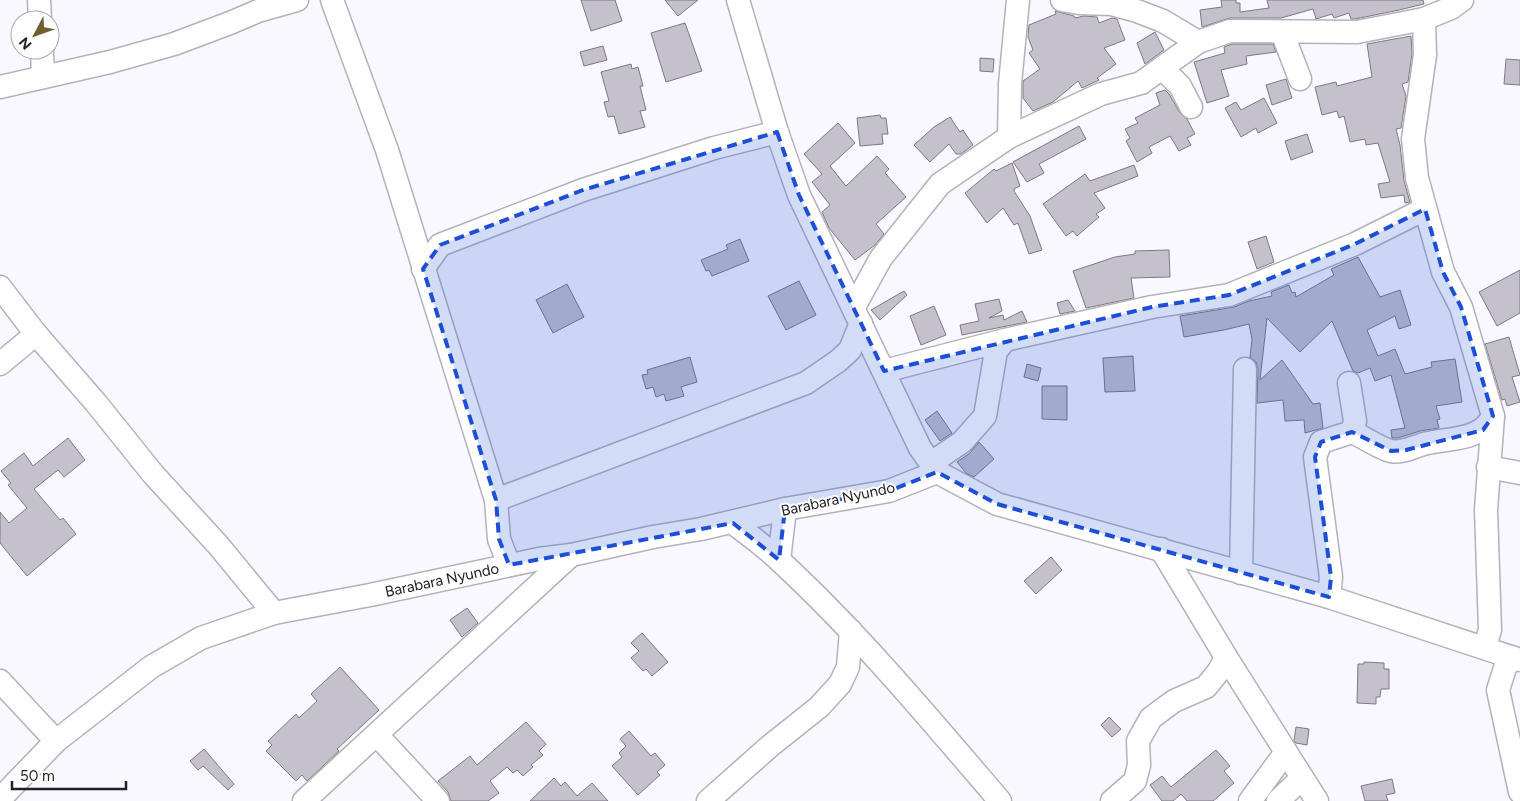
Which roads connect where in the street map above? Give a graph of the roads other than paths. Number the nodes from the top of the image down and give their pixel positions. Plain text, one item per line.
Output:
1 (296, 0) edge
2 (332, 0) edge
3 (738, 0) edge
4 (1018, 0) edge
5 (1062, 0) edge
6 (1462, 0) edge
7 (1424, 19) junction
8 (1282, 32) junction
9 (1198, 42) junction
10 (42, 60) edge
11 (1162, 68) junction
12 (43, 77) junction
13 (1300, 79) dead end
14 (0, 87) edge
15 (1191, 107) dead end
16 (778, 132) junction
17 (1009, 137) junction
18 (1425, 209) junction
19 (413, 240) junction
20 (440, 245) junction
21 (423, 269) junction
22 (0, 287) edge
23 (858, 315) junction
24 (36, 334) junction
25 (1005, 340) junction
26 (0, 364) edge
27 (1245, 368) dead end
28 (884, 371) junction
29 (1349, 383) dead end
30 (1493, 416) junction
31 (1352, 432) junction
32 (1488, 467) junction
33 (934, 468) junction
34 (1520, 472) edge
35 (496, 500) junction
36 (785, 509) junction
37 (733, 523) junction
38 (1160, 549) junction
39 (572, 555) junction
40 (779, 560) junction
41 (509, 566) junction
42 (1241, 573) junction
43 (1329, 597) junction
44 (274, 613) junction
45 (851, 631) junction
46 (1485, 647) junction
47 (1226, 657) junction
48 (1516, 659) edge
49 (0, 681) edge
50 (377, 735) junction
51 (56, 742) junction
52 (1286, 752) junction
53 (1302, 778) junction
54 (1520, 792) edge
55 (0, 799) edge
56 (304, 801) edge
57 (438, 801) edge
58 (708, 801) edge
59 (1000, 801) edge
60 (1112, 801) edge
61 (1250, 801) edge
62 (1278, 801) edge
63 (1317, 801) edge

1 - 12 street
2 - 19 street
3 - 16 street
4 - 17 street
5 - 9 street
6 - 7 street
7 - 8 street
7 - 18 street
8 - 9 street
8 - 13 street
9 - 11 street
10 - 12 street
11 - 15 street
11 - 17 street
12 - 14 street
16 - 20 street
16 - 23 street
17 - 23 street
18 - 25 street
18 - 30 street
19 - 20 street
19 - 21 street
20 - 21 street
21 - 35 street
22 - 24 street
23 - 28 street
23 - 35 street
24 - 26 street
24 - 44 street
25 - 28 street
25 - 33 street, Barabara Nyundo
27 - 42 street
28 - 33 street
29 - 31 street
30 - 31 street
30 - 32 street
31 - 43 street
32 - 34 street
32 - 46 street
33 - 36 street, Barabara Nyundo
33 - 38 street
35 - 41 street
36 - 37 street, Barabara Nyundo
36 - 40 street
37 - 39 street, Barabara Nyundo
37 - 40 street
38 - 42 street
38 - 47 street
39 - 41 street, Barabara Nyundo
39 - 50 street
40 - 45 street
41 - 44 street, Barabara Nyundo
42 - 43 street
43 - 46 street
44 - 51 street, Barabara Nyundo
45 - 58 street
45 - 59 street
46 - 48 street
47 - 52 street
47 - 60 street
48 - 54 street
49 - 51 street
50 - 56 street
50 - 57 street
51 - 55 street, Barabara Nyundo
52 - 53 street
52 - 61 street
53 - 62 street
53 - 63 street

